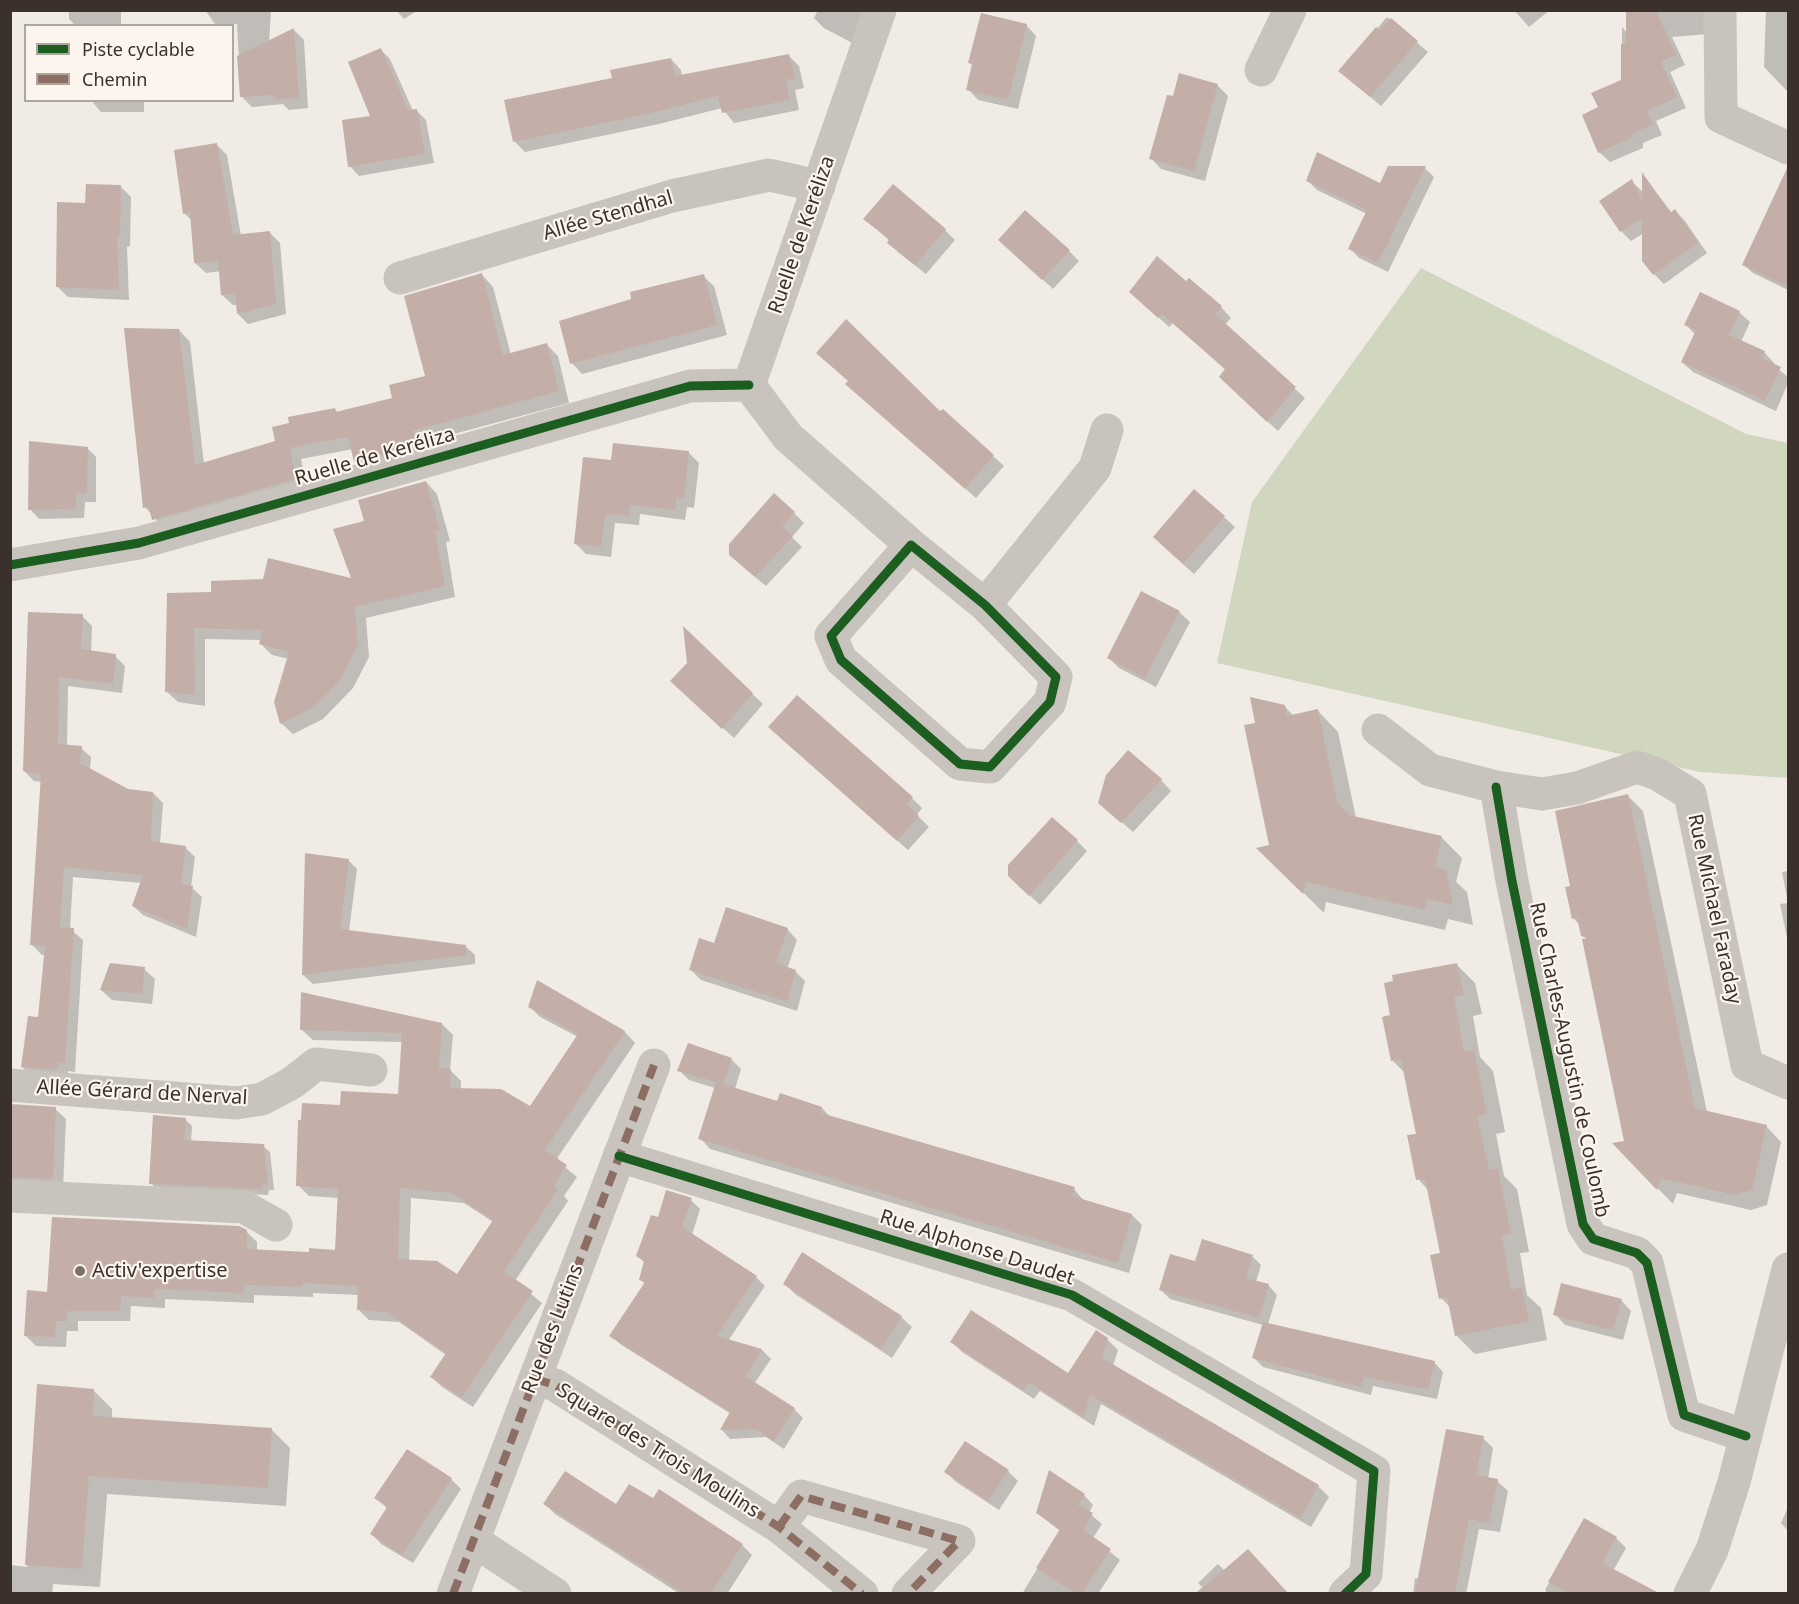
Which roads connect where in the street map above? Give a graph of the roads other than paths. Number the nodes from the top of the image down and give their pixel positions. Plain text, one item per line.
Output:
1 (879, 10) edge
2 (1290, 10) edge
3 (1720, 10) edge
4 (1261, 70) dead end
5 (1788, 148) edge
6 (819, 186) junction
7 (400, 278) dead end
8 (749, 385) junction
9 (1107, 430) dead end
10 (911, 545) junction
11 (10, 565) edge
12 (985, 605) junction
13 (1378, 730) dead end
14 (1496, 787) junction
15 (654, 1065) dead end
16 (371, 1070) dead end
17 (1788, 1083) edge
18 (10, 1085) edge
19 (619, 1156) junction
20 (10, 1196) edge
21 (276, 1225) dead end
22 (1788, 1269) edge
23 (535, 1379) junction
24 (1746, 1436) junction
25 (779, 1527) junction
26 (474, 1541) junction
27 (453, 1593) edge
28 (555, 1593) edge
29 (862, 1593) edge
30 (908, 1593) edge
31 (1345, 1593) edge
32 (1690, 1593) edge

1 - 6 street, Ruelle de Keréliza
2 - 4 street
3 - 5 street
6 - 7 street, Allée Stendhal
6 - 8 street, Ruelle de Keréliza
8 - 10 street
8 - 11 street, Ruelle de Keréliza
9 - 12 street
10 - 12 street
10 - 12 street
13 - 14 street, Rue Michael Faraday
14 - 17 street, Rue Michael Faraday
14 - 24 street, Rue Charles-Augustin de Coulomb
15 - 19 street, Rue des Lutins
16 - 18 street, Allée Gérard de Nerval
19 - 23 street, Rue des Lutins
19 - 31 street, Rue Alphonse Daudet
20 - 21 street
22 - 24 street
23 - 25 street, Square des Trois Moulins
23 - 26 street, Rue des Lutins
24 - 32 street
25 - 29 street, Square des Trois Moulins
25 - 30 street, Square des Trois Moulins
26 - 27 street, Rue des Lutins
26 - 28 street

